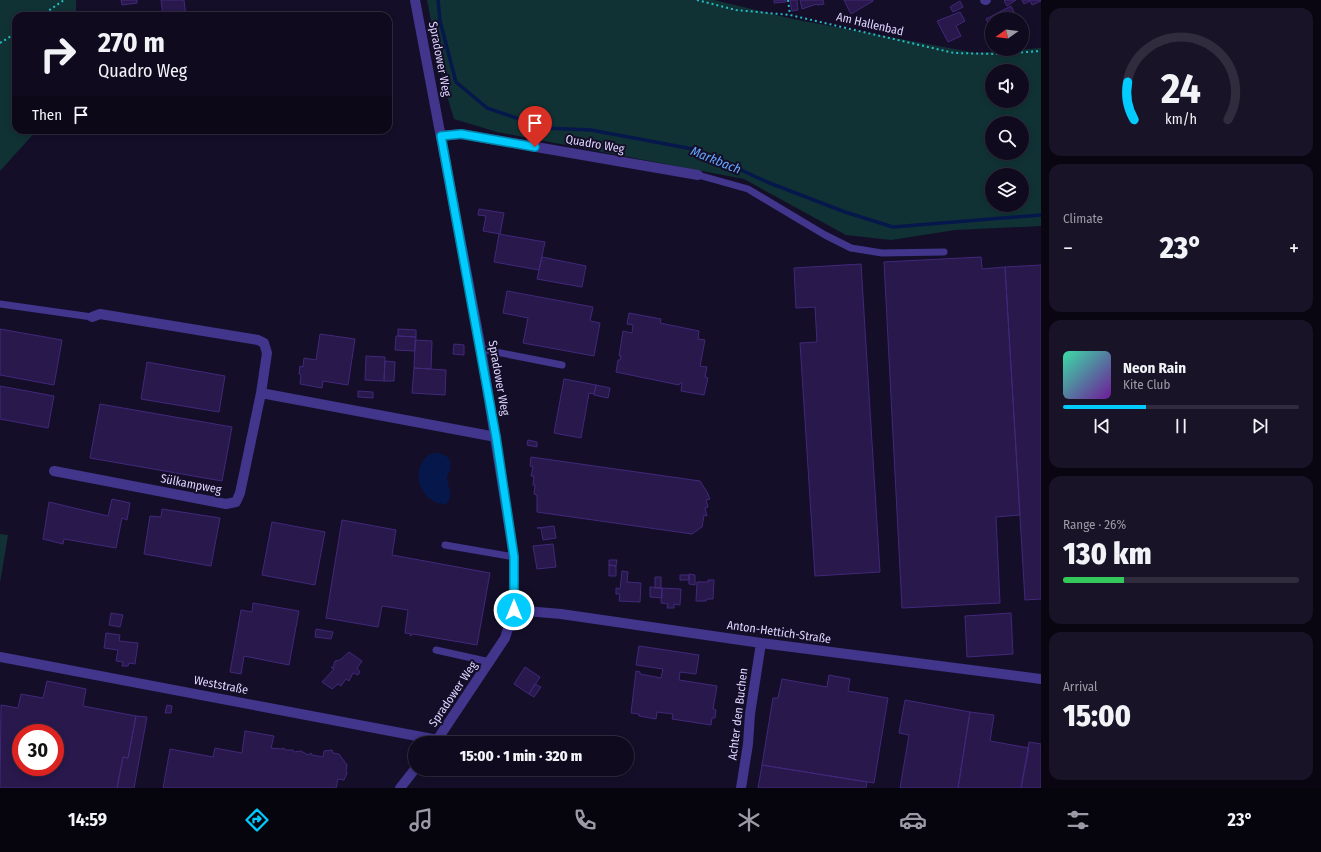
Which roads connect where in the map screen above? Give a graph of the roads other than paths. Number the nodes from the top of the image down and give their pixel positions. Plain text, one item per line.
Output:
1 (415, 0) edge
2 (441, 136) junction
3 (698, 175) joint
4 (944, 252) dead end
5 (0, 304) edge
6 (92, 317) joint
7 (481, 349) junction
8 (562, 365) dead end
9 (261, 393) junction
10 (496, 437) junction
11 (54, 471) dead end
12 (445, 545) dead end
13 (514, 557) junction
14 (514, 610) junction
15 (760, 643) junction
16 (436, 650) dead end
17 (0, 657) edge
18 (490, 662) junction
19 (1041, 679) edge
20 (408, 736) edge
21 (441, 736) edge
22 (409, 776) edge
23 (400, 788) edge
24 (741, 788) edge

1 - 2 street, Spradower Weg
2 - 3 street, Quadro Weg
2 - 7 street, Spradower Weg
3 - 4 lane
5 - 6 lane
6 - 9 street, Sülkampweg
7 - 8 lane
7 - 10 street, Spradower Weg
9 - 10 street
9 - 11 street, Sülkampweg
10 - 13 street, Spradower Weg
12 - 13 lane
13 - 14 street, Spradower Weg
14 - 15 street, Anton-Hettich-Straße
14 - 18 street, Spradower Weg
15 - 19 street, Anton-Hettich-Straße
15 - 24 street, Achter den Buchen
16 - 18 lane
17 - 20 street, Weststraße
18 - 21 street, Spradower Weg
22 - 23 street

